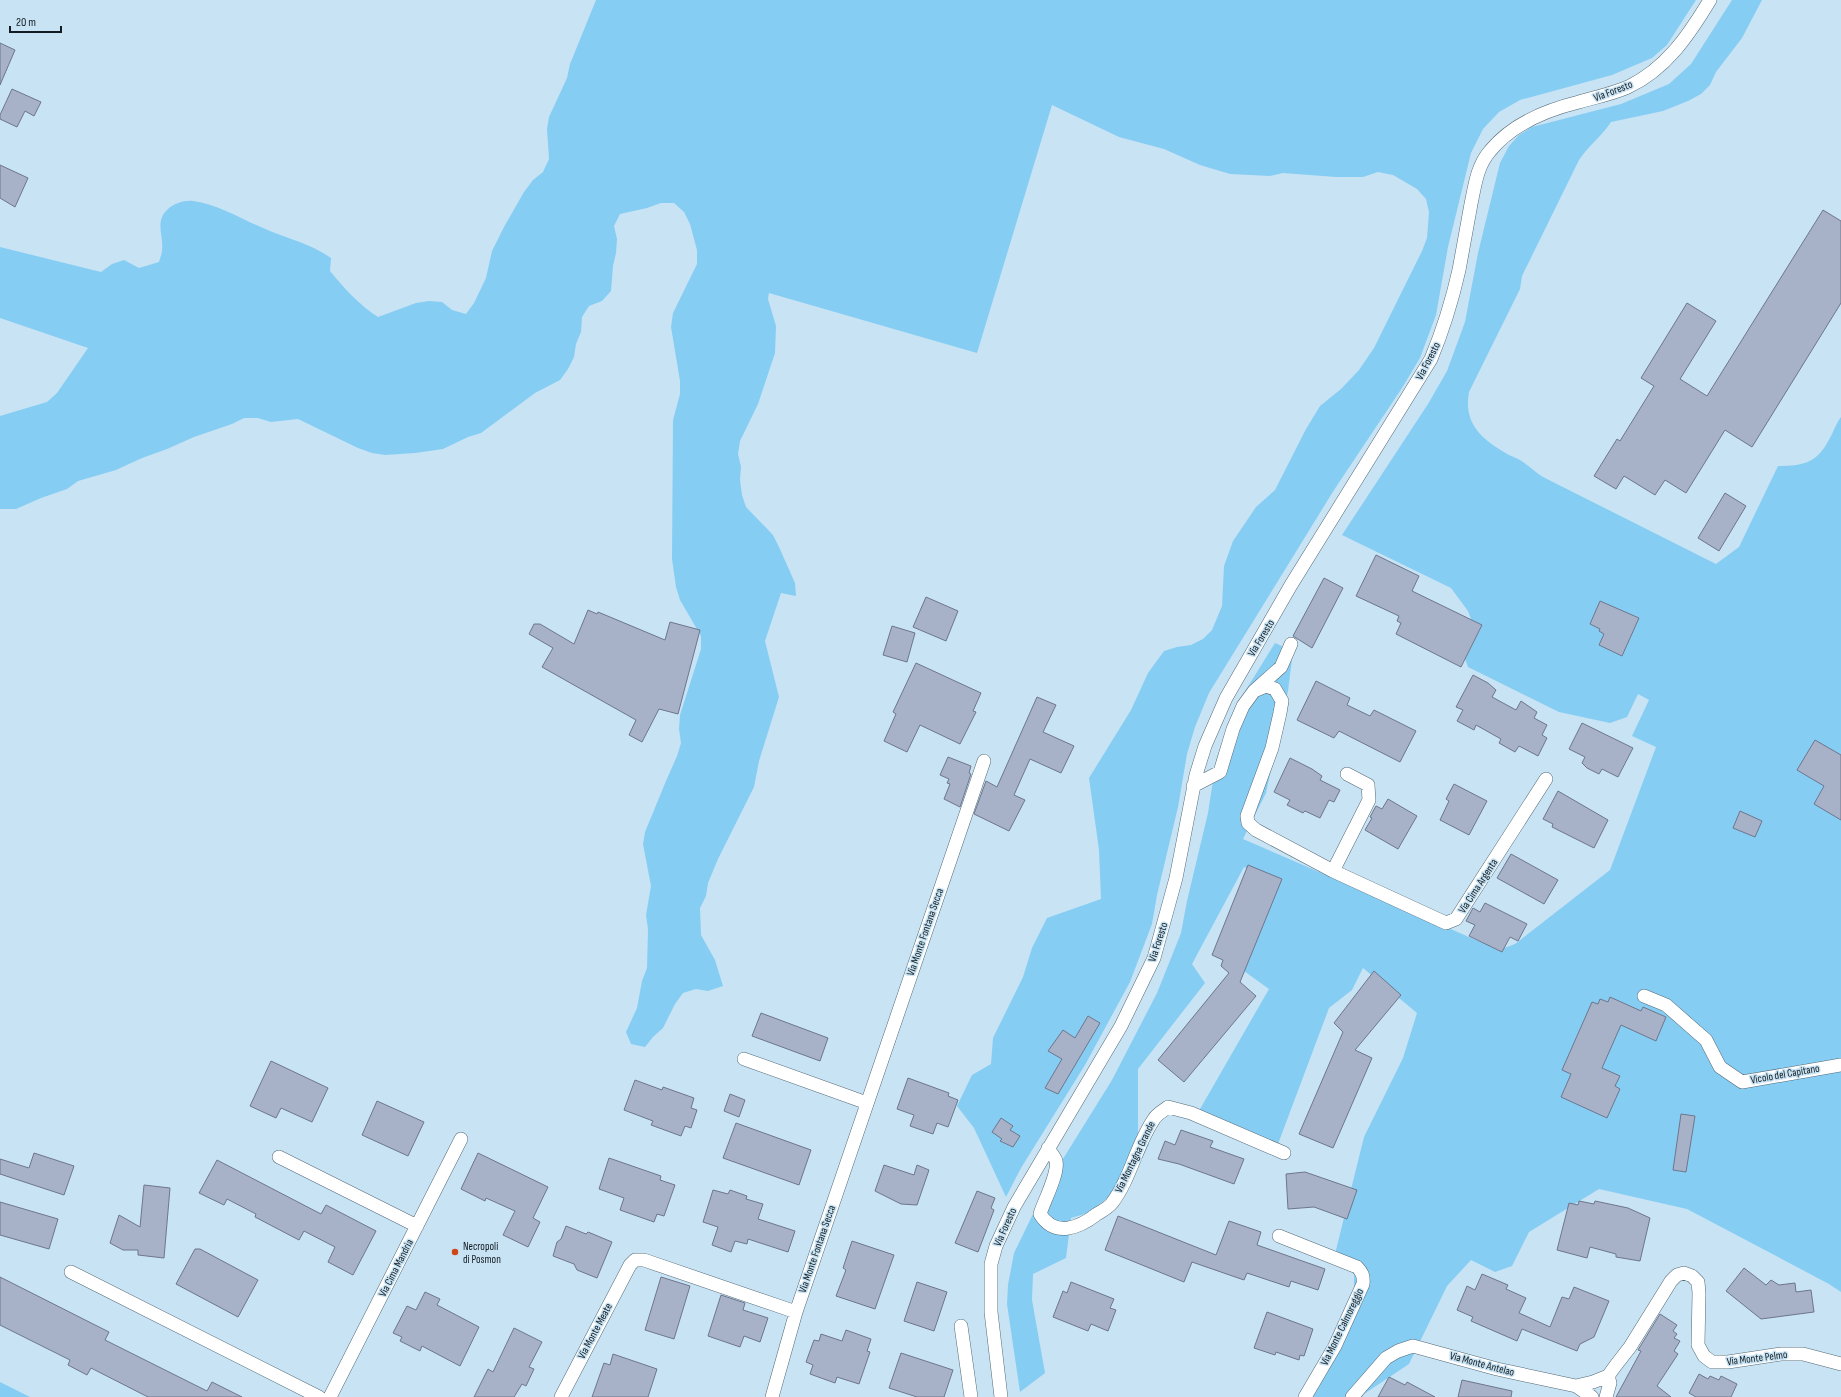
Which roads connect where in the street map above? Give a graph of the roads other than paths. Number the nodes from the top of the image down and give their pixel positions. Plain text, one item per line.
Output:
1 (1710, 0) edge
2 (1291, 644) dead end
3 (1254, 691) junction
4 (984, 761) dead end
5 (1346, 774) dead end
6 (1546, 779) dead end
7 (1193, 786) junction
8 (1334, 871) junction
9 (1644, 996) dead end
10 (744, 1059) dead end
11 (1841, 1065) edge
12 (867, 1103) junction
13 (461, 1139) dead end
14 (1048, 1148) junction
15 (1284, 1153) dead end
16 (279, 1157) dead end
17 (417, 1226) junction
18 (1279, 1236) dead end
19 (71, 1272) dead end
20 (796, 1312) junction
21 (961, 1326) dead end
22 (1841, 1364) edge
23 (1608, 1376) junction
24 (1576, 1386) junction
25 (319, 1397) edge
26 (330, 1397) edge
27 (561, 1397) edge
28 (772, 1397) edge
29 (971, 1397) edge
30 (1001, 1397) edge
31 (1305, 1397) edge
32 (1352, 1397) edge
33 (1592, 1397) edge
34 (1606, 1397) edge

1 - 7 street, Via Foresto
2 - 3 street
3 - 7 street
3 - 8 street, Via Cima Argenta
4 - 12 street, Via Monte Fontana Secca
5 - 8 street
6 - 8 street, Via Cima Argenta
7 - 14 street, Via Foresto
9 - 11 street, Vicolo del Capitano
10 - 12 street
12 - 20 street, Via Monte Fontana Secca
13 - 17 street, Via Cima Mandria
14 - 15 street, Via Montagna Grande
14 - 30 street, Via Foresto
16 - 17 street
17 - 26 street, Via Cima Mandria
18 - 31 street, Via Monte Calmoreggio
19 - 25 street
20 - 27 street, Via Monte Meate
20 - 28 street, Via Monte Fontana Secca
21 - 29 street
22 - 23 street, Via Monte Pelmo
23 - 24 street, Via Monte Antelao
23 - 34 street
24 - 32 street, Via Monte Antelao
24 - 33 street

